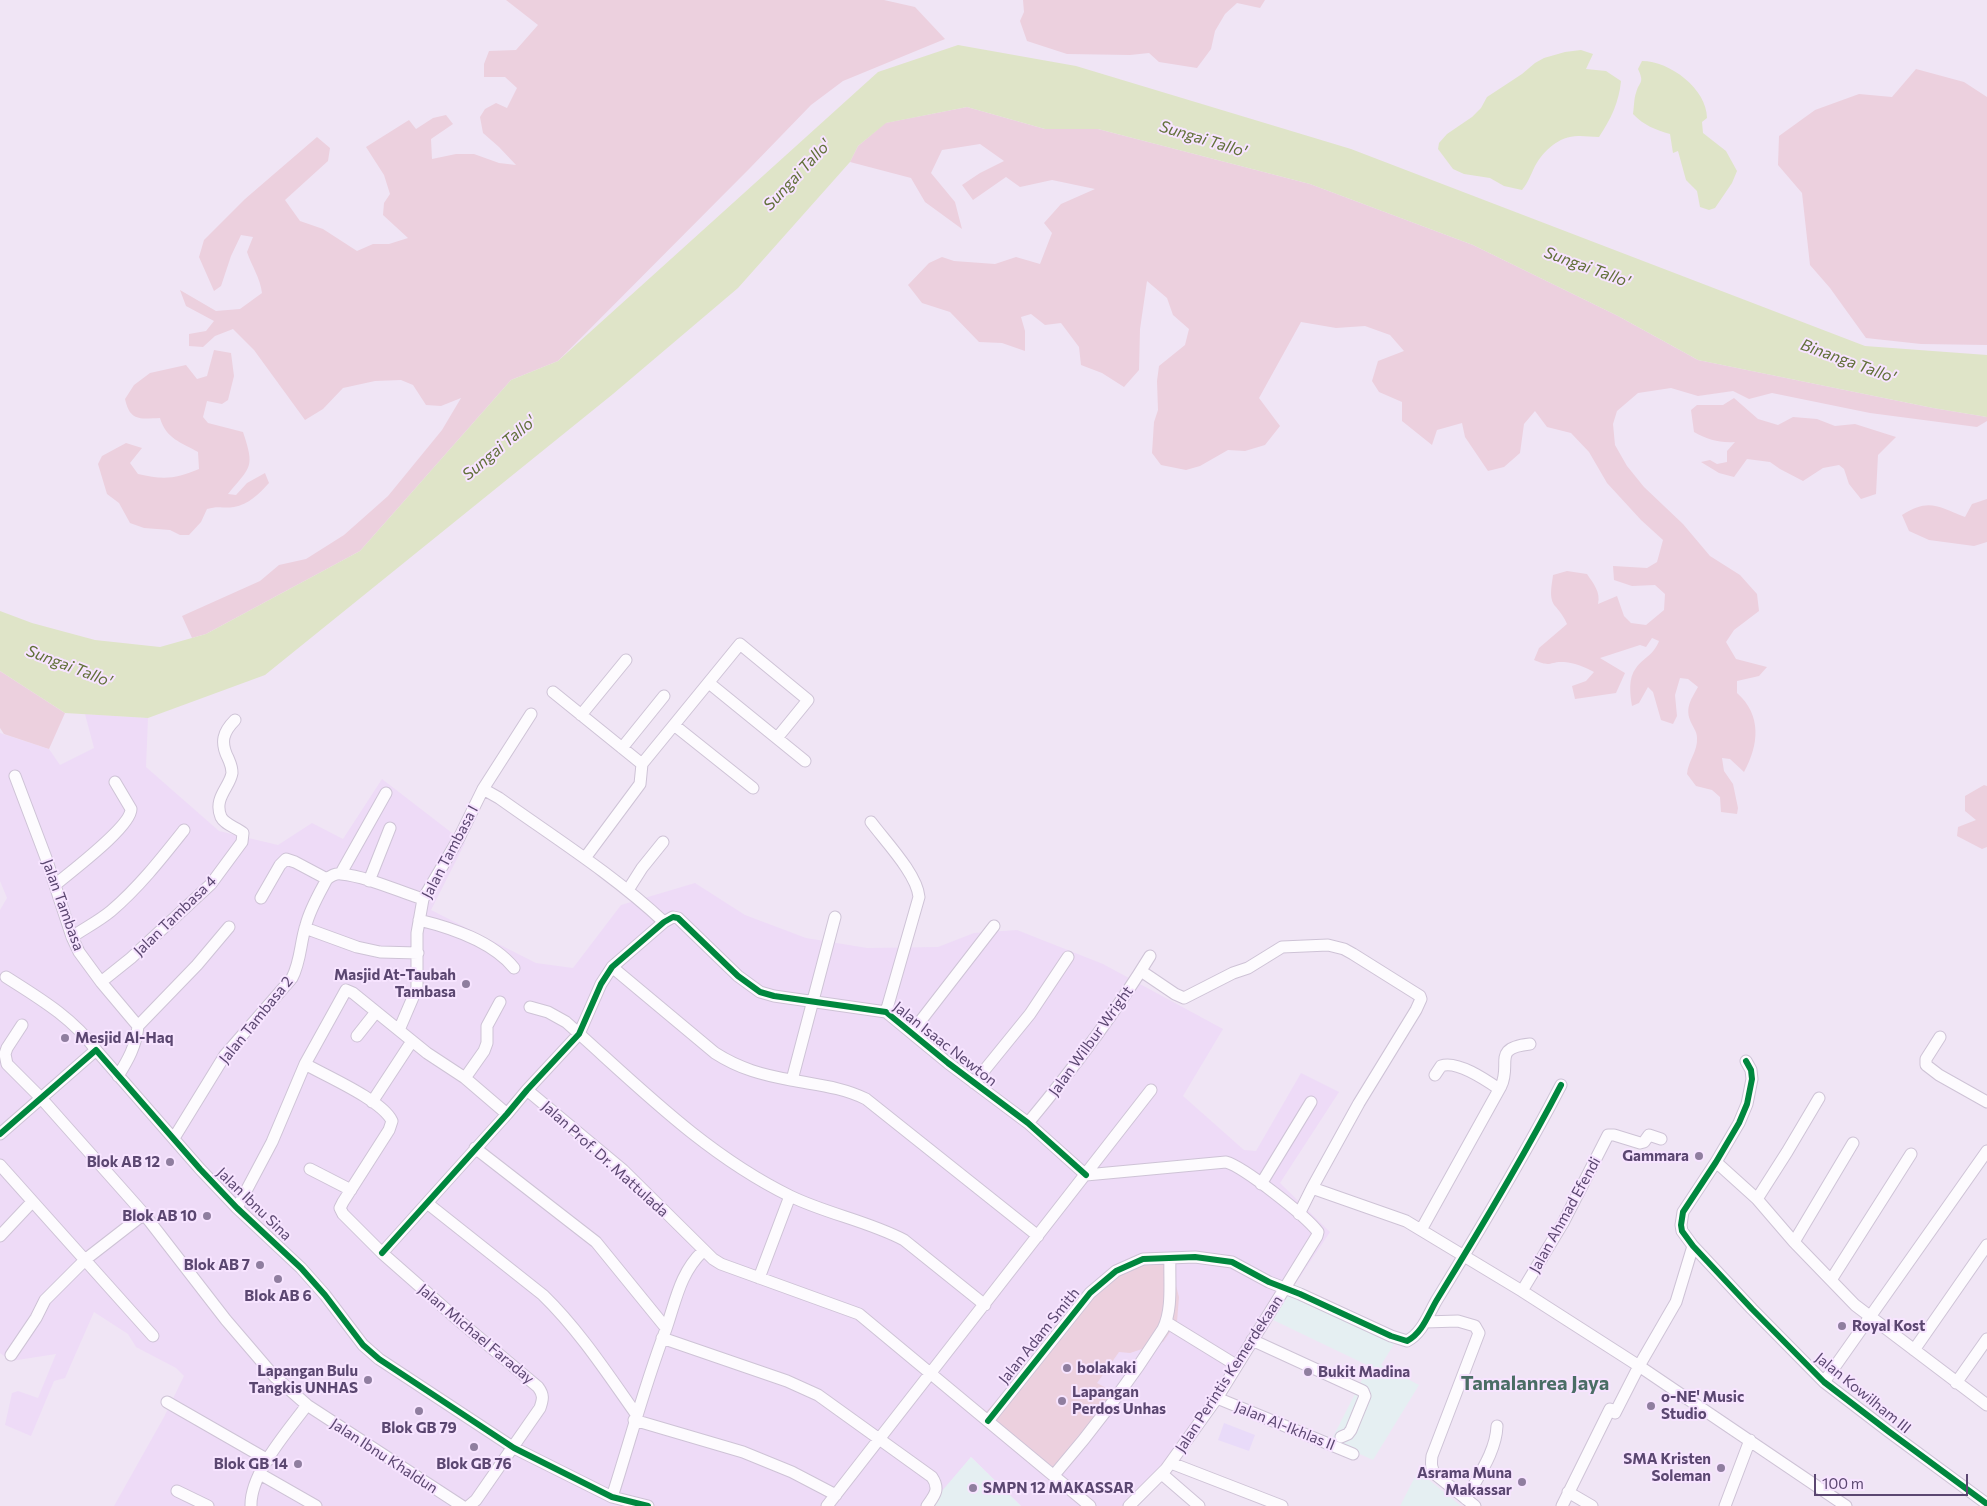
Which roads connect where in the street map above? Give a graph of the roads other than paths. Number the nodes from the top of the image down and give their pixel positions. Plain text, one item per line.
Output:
1 (626, 660) dead end
2 (708, 683) junction
3 (553, 692) dead end
4 (664, 696) dead end
5 (531, 714) dead end
6 (581, 715) junction
7 (235, 720) dead end
8 (674, 725) junction
9 (777, 738) junction
10 (622, 748) junction
11 (805, 761) dead end
12 (642, 764) junction
13 (15, 776) dead end
14 (115, 782) dead end
15 (753, 788) dead end
16 (483, 789) junction
17 (386, 793) dead end
18 (871, 822) dead end
19 (390, 828) dead end
20 (184, 830) dead end
21 (663, 842) dead end
22 (585, 858) junction
23 (341, 874) junction
24 (327, 879) junction
25 (369, 881) junction
26 (55, 885) junction
27 (628, 890) junction
28 (261, 898) dead end
29 (423, 899) junction
30 (835, 917) dead end
31 (419, 920) junction
32 (667, 920) junction
33 (229, 926) dead end
34 (994, 926) dead end
35 (305, 928) junction
36 (72, 936) junction
37 (418, 953) junction
38 (1150, 956) dead end
39 (1068, 957) dead end
40 (612, 967) junction
41 (514, 968) dead end
42 (1142, 971) junction
43 (6, 977) dead end
44 (101, 982) junction
45 (500, 1002) dead end
46 (813, 1002) junction
47 (530, 1007) dead end
48 (376, 1012) junction
49 (886, 1012) junction
50 (22, 1025) dead end
51 (138, 1026) junction
52 (399, 1030) junction
53 (912, 1032) junction
54 (579, 1034) junction
55 (357, 1036) dead end
56 (1940, 1037) dead end
57 (412, 1041) junction
58 (1530, 1044) dead end
59 (96, 1050) junction
60 (1746, 1061) dead end
61 (305, 1064) junction
62 (1435, 1075) dead end
63 (118, 1076) junction
64 (465, 1078) junction
65 (792, 1080) junction
66 (974, 1083) junction
67 (1561, 1085) dead end
68 (1499, 1089) junction
69 (526, 1090) junction
70 (1151, 1090) dead end
71 (41, 1098) junction
72 (1819, 1098) dead end
73 (372, 1102) junction
74 (1311, 1102) dead end
75 (1987, 1102) edge
76 (507, 1114) junction
77 (1028, 1123) junction
78 (0, 1134) edge
79 (174, 1138) junction
80 (1662, 1139) dead end
81 (1853, 1143) dead end
82 (475, 1148) junction
83 (1987, 1151) edge
84 (1911, 1154) dead end
85 (1716, 1162) junction
86 (0, 1165) edge
87 (310, 1170) dead end
88 (1086, 1175) junction
89 (1261, 1184) junction
90 (1312, 1188) junction
91 (351, 1190) junction
92 (790, 1196) junction
93 (1757, 1199) junction
94 (32, 1202) junction
95 (427, 1203) junction
96 (237, 1208) junction
97 (144, 1214) junction
98 (1299, 1214) junction
99 (1421, 1230) junction
100 (0, 1236) edge
101 (1038, 1236) junction
102 (1794, 1242) junction
103 (1987, 1245) edge
104 (1693, 1246) junction
105 (703, 1251) junction
106 (382, 1254) junction
107 (1465, 1256) junction
108 (86, 1259) junction
109 (1170, 1259) junction
110 (759, 1278) junction
111 (1831, 1280) junction
112 (1286, 1288) junction
113 (1522, 1291) junction
114 (985, 1305) junction
115 (1871, 1316) junction
116 (1166, 1322) junction
117 (1425, 1322) junction
118 (664, 1333) junction
119 (153, 1336) dead end
120 (1252, 1340) junction
121 (1987, 1340) edge
122 (1914, 1350) junction
123 (11, 1355) dead end
124 (1236, 1365) junction
125 (1639, 1366) junction
126 (932, 1374) junction
127 (1824, 1382) junction
128 (1956, 1383) junction
129 (1217, 1398) junction
130 (168, 1402) dead end
131 (307, 1405) junction
132 (1987, 1405) edge
133 (635, 1417) junction
134 (988, 1421) junction
135 (1497, 1426) dead end
136 (1341, 1437) dead end
137 (880, 1440) junction
138 (1750, 1440) junction
139 (514, 1448) junction
140 (1353, 1454) dead end
141 (268, 1460) junction
142 (1171, 1463) junction
143 (260, 1474) junction
144 (1162, 1474) junction
145 (1054, 1475) junction
146 (177, 1491) dead end
147 (1568, 1492) junction
148 (836, 1495) junction
149 (612, 1497) junction
150 (1466, 1498) junction
151 (472, 1503) edge
152 (1987, 1504) edge
153 (208, 1506) edge
154 (251, 1506) edge
155 (316, 1506) edge
156 (462, 1506) edge
157 (648, 1506) edge
158 (827, 1506) edge
159 (927, 1506) edge
160 (1090, 1506) edge
161 (1129, 1506) edge
162 (1199, 1506) edge
163 (1282, 1506) edge
164 (1475, 1506) edge
165 (1562, 1506) edge
166 (1592, 1506) edge
167 (1725, 1506) edge
168 (1846, 1506) edge

1 - 6 street
2 - 8 street
2 - 9 street
2 - 9 street
3 - 6 street
4 - 10 street
5 - 16 street, Jalan Tambasa I
6 - 10 street
7 - 44 street, Jalan Tambasa 4
8 - 12 street
8 - 15 street
9 - 11 street
10 - 12 street
12 - 22 street
13 - 26 street, Jalan Tambasa
14 - 26 street
16 - 22 street, Jalan Isaac Newton
16 - 29 street, Jalan Tambasa I
17 - 23 street
18 - 49 street
19 - 25 street
20 - 36 street
21 - 27 street
22 - 27 street, Jalan Isaac Newton
23 - 24 street
23 - 25 street
24 - 28 street
24 - 35 street, Jalan Tambasa 2
25 - 29 street
26 - 36 street, Jalan Tambasa
27 - 32 street, Jalan Isaac Newton
29 - 31 street, Jalan Tambasa I
30 - 46 street
31 - 37 street, Jalan Tambasa I
31 - 41 street
32 - 40 street
32 - 46 street, Jalan Isaac Newton
33 - 51 street
34 - 53 street
35 - 37 street
35 - 79 street, Jalan Tambasa 2
36 - 44 street, Jalan Tambasa
37 - 52 street, Jalan Tambasa I
38 - 42 street, Jalan Wilbur Wright
39 - 66 street
40 - 54 street
40 - 65 street
42 - 77 street, Jalan Wilbur Wright
42 - 90 street
43 - 59 street, Jalan Ibnu Sina
44 - 51 street, Jalan Tambasa
45 - 64 street
46 - 49 street, Jalan Isaac Newton
46 - 65 street
47 - 54 street
48 - 52 street
48 - 55 street
48 - 61 street
49 - 53 street, Jalan Isaac Newton
50 - 71 street, Jalan Ibnu Khaldun
51 - 63 street
52 - 57 street
53 - 66 street, Jalan Isaac Newton
54 - 69 street
54 - 92 street
56 - 75 street
57 - 64 street
57 - 73 street
58 - 68 street
59 - 63 street, Jalan Ibnu Sina
59 - 71 street
60 - 85 street, Jalan Kowilham III
61 - 73 street
61 - 96 street
62 - 68 street
63 - 79 street, Jalan Ibnu Sina
64 - 76 street
65 - 101 street
66 - 77 street, Jalan Isaac Newton
67 - 107 street, Jalan Adam Smith
68 - 99 street
69 - 76 street
69 - 105 street, Jalan Prof. Dr. Mattulada
70 - 88 street
71 - 78 street
71 - 97 street, Jalan Ibnu Khaldun
72 - 93 street
73 - 91 street, Jalan Michael Faraday
74 - 89 street
76 - 82 street
77 - 88 street, Jalan Isaac Newton
79 - 96 street, Jalan Ibnu Sina
80 - 113 street, Jalan Ahmad Efendi
81 - 102 street
82 - 95 street
82 - 118 street
83 - 115 street
84 - 111 street
85 - 93 street
85 - 104 street, Jalan Kowilham III
86 - 94 street
87 - 91 street
88 - 89 street
88 - 101 street
89 - 98 street
90 - 98 street
90 - 99 street
91 - 106 street, Jalan Michael Faraday
92 - 110 street
92 - 114 street
93 - 102 street
94 - 100 street
94 - 108 street
95 - 106 street
95 - 133 street
96 - 139 street, Jalan Ibnu Sina
97 - 108 street
97 - 131 street, Jalan Ibnu Khaldun
98 - 112 street, Jalan Perintis Kemerdekaan
99 - 107 street
101 - 114 street
102 - 111 street
103 - 122 street
104 - 125 street
104 - 127 street, Jalan Kowilham III
105 - 110 street, Jalan Prof. Dr. Mattulada
105 - 118 street
106 - 139 street, Jalan Michael Faraday
107 - 113 street
107 - 117 street, Jalan Adam Smith
108 - 119 street
108 - 123 street
109 - 112 street, Jalan Adam Smith
109 - 116 street
109 - 134 street, Jalan Adam Smith
110 - 126 street, Jalan Prof. Dr. Mattulada
111 - 115 street
112 - 117 street, Jalan Adam Smith
112 - 120 street, Jalan Perintis Kemerdekaan
113 - 125 street
114 - 126 street
115 - 122 street
115 - 127 street
116 - 124 street
116 - 145 street
117 - 150 street
118 - 133 street
118 - 137 street
120 - 124 street, Jalan Perintis Kemerdekaan
120 - 136 street
121 - 128 street
122 - 128 street
124 - 129 street, Jalan Perintis Kemerdekaan
125 - 138 street
125 - 147 street
126 - 134 street, Jalan Prof. Dr. Mattulada
126 - 137 street
127 - 152 street, Jalan Kowilham III
128 - 132 street
129 - 140 street, Jalan Al-Ikhlas II
129 - 142 street, Jalan Perintis Kemerdekaan
130 - 141 street
131 - 141 street
131 - 156 street, Jalan Ibnu Khaldun
133 - 148 street
133 - 149 street
134 - 145 street, Jalan Prof. Dr. Mattulada
135 - 150 street
137 - 148 street
137 - 159 street
138 - 167 street
138 - 168 street
139 - 149 street
139 - 151 street, Jalan Michael Faraday
141 - 143 street
142 - 144 street, Jalan Perintis Kemerdekaan
142 - 163 street
143 - 154 street
143 - 155 street
144 - 161 street, Jalan Perintis Kemerdekaan
144 - 162 street
145 - 160 street, Jalan Prof. Dr. Mattulada
146 - 153 street
147 - 165 street
147 - 166 street
148 - 158 street
149 - 157 street
150 - 164 street

